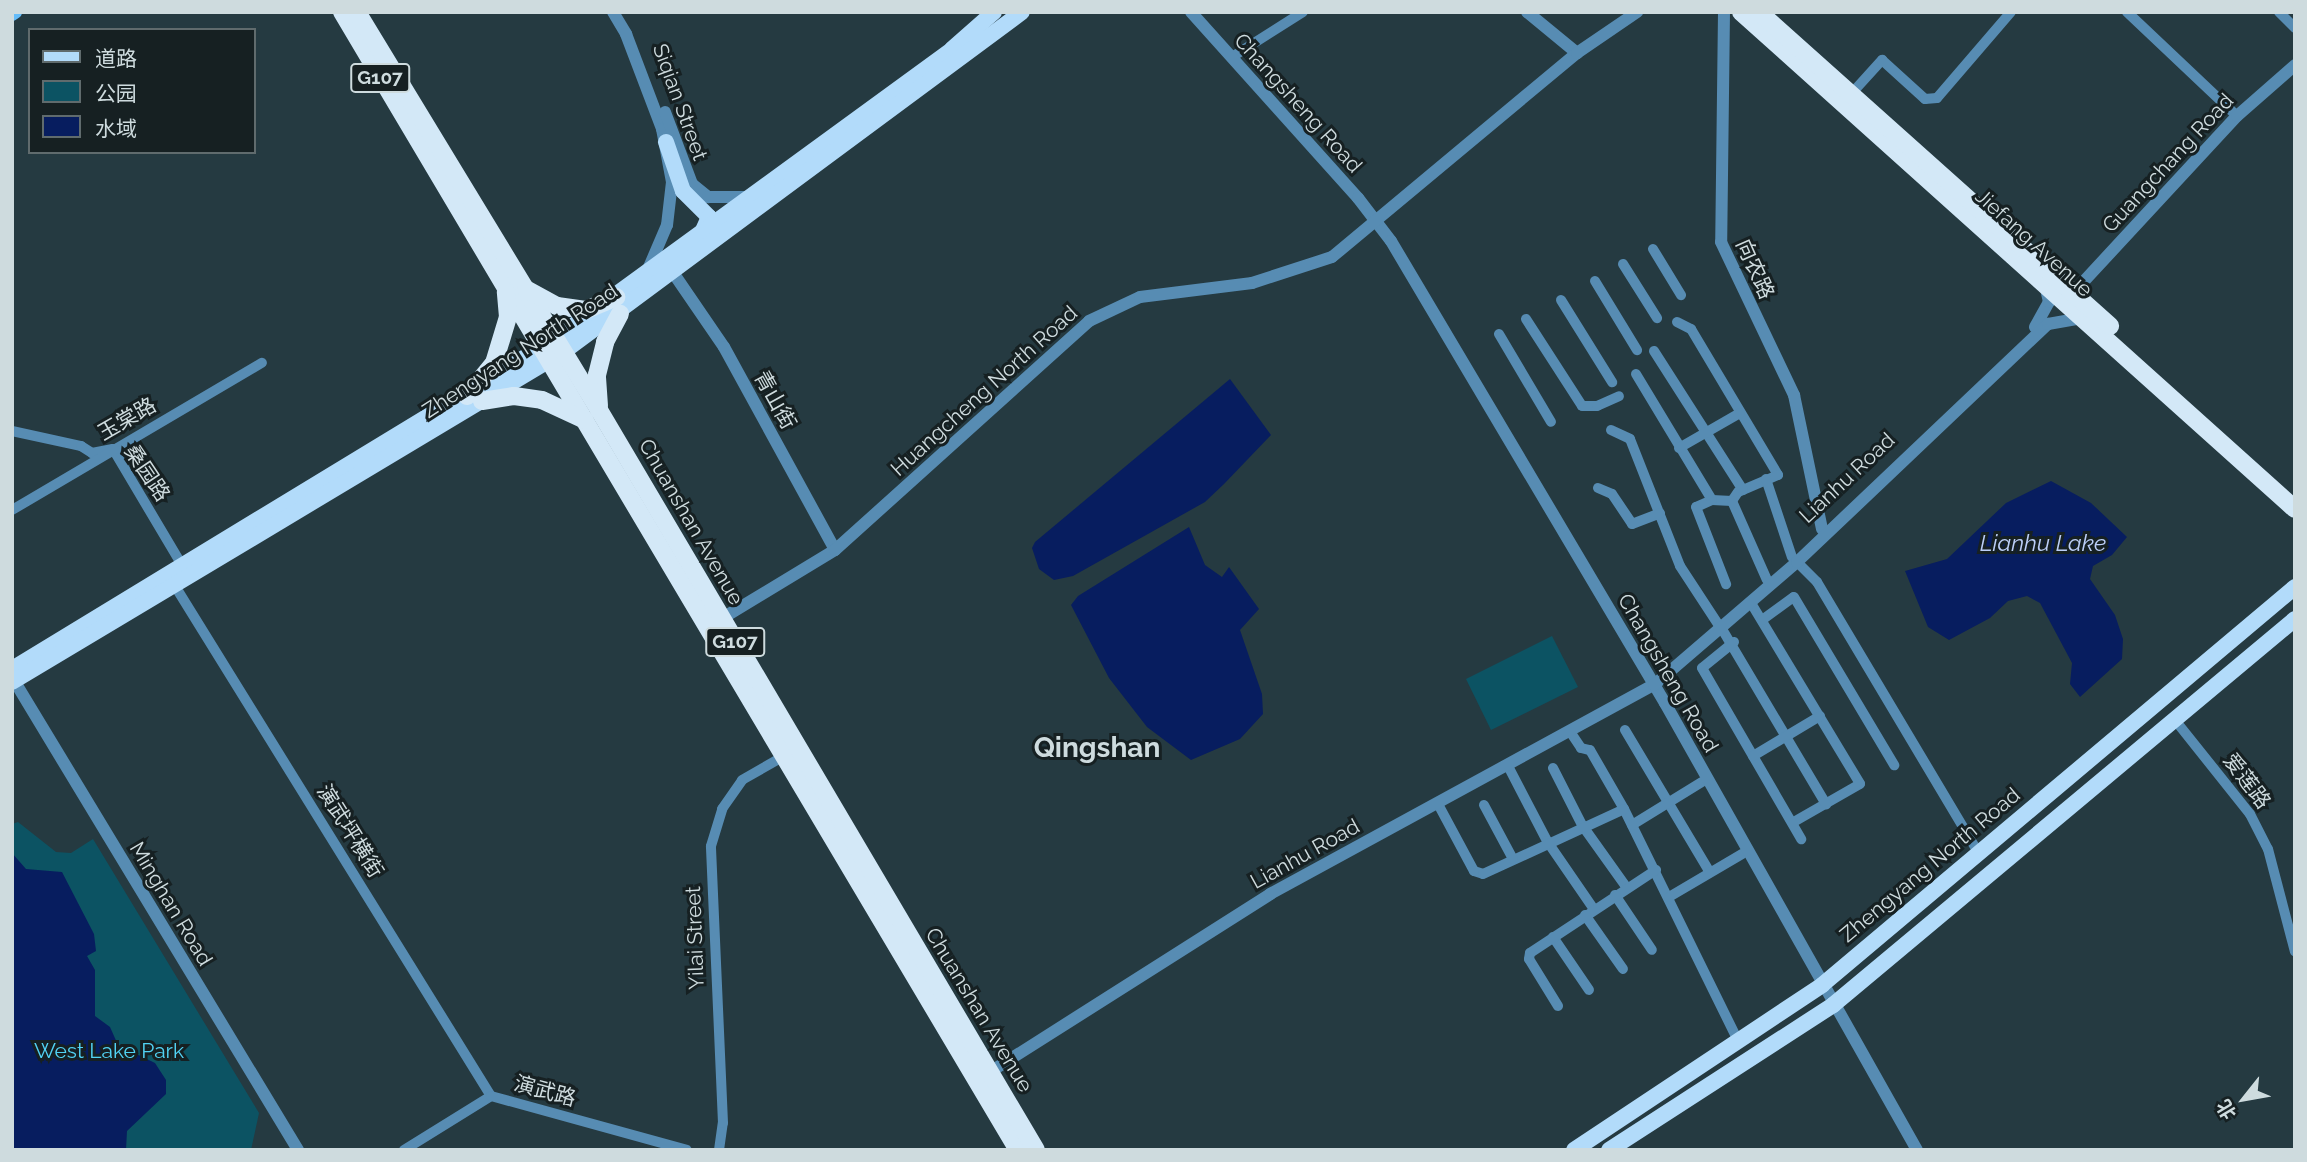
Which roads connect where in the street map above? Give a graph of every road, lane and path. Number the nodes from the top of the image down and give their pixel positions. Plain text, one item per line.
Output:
1 (342, 12) edge
2 (357, 12) edge
3 (612, 12) edge
4 (621, 12) edge
5 (994, 12) edge
6 (1022, 12) edge
7 (1191, 12) edge
8 (1303, 12) edge
9 (1527, 12) edge
10 (1637, 12) edge
11 (1724, 12) edge
12 (1741, 12) edge
13 (1759, 12) edge
14 (2011, 12) edge
15 (2127, 12) edge
16 (2279, 12) edge
17 (2295, 28) edge
18 (1577, 53) junction
19 (1232, 57) junction
20 (2295, 65) edge
21 (1852, 93) junction
22 (2237, 116) junction
23 (425, 141) junction
24 (666, 142) junction
25 (753, 197) junction
26 (1375, 222) junction
27 (701, 235) junction
28 (1653, 249) dead end
29 (1623, 264) dead end
30 (674, 274) junction
31 (646, 275) junction
32 (1595, 281) dead end
33 (2045, 284) junction
34 (515, 288) junction
35 (2073, 293) junction
36 (1681, 295) dead end
37 (1561, 300) dead end
38 (618, 305) junction
39 (1657, 318) dead end
40 (2083, 318) junction
41 (1526, 319) dead end
42 (1678, 322) dead end
43 (1499, 334) dead end
44 (552, 350) junction
45 (1637, 350) dead end
46 (1654, 351) dead end
47 (262, 363) dead end
48 (1636, 374) dead end
49 (1612, 382) dead end
50 (1619, 396) dead end
51 (474, 399) junction
52 (1740, 413) junction
53 (592, 415) junction
54 (1551, 422) dead end
55 (1611, 430) dead end
56 (12, 431) edge
57 (1705, 433) junction
58 (1679, 447) junction
59 (113, 449) junction
60 (1766, 480) junction
61 (1598, 488) dead end
62 (1742, 490) junction
63 (2295, 492) edge
64 (1712, 500) junction
65 (1732, 501) junction
66 (2295, 509) edge
67 (12, 510) edge
68 (1660, 513) junction
69 (1822, 529) junction
70 (835, 550) junction
71 (1794, 559) junction
72 (183, 567) junction
73 (1767, 580) junction
74 (1726, 583) dead end
75 (175, 586) junction
76 (2295, 587) edge
77 (1751, 603) junction
78 (721, 619) junction
79 (2295, 619) edge
80 (1762, 620) junction
81 (1720, 626) junction
82 (1734, 642) junction
83 (13, 679) edge
84 (1651, 683) junction
85 (1819, 716) junction
86 (2175, 720) junction
87 (1625, 730) dead end
88 (1571, 733) junction
89 (1787, 736) junction
90 (784, 756) junction
91 (1753, 756) junction
92 (1894, 765) dead end
93 (1508, 766) junction
94 (1553, 768) dead end
95 (1702, 782) junction
96 (1669, 802) junction
97 (1438, 804) junction
98 (1826, 804) junction
99 (1484, 805) dead end
100 (1624, 808) junction
101 (1793, 823) junction
102 (1582, 825) junction
103 (1632, 825) junction
104 (1801, 839) dead end
105 (1548, 841) junction
106 (1977, 850) junction
107 (1742, 854) junction
108 (1513, 859) junction
109 (1656, 870) junction
110 (1709, 871) junction
111 (1627, 888) junction
112 (1615, 895) junction
113 (1669, 897) junction
114 (1589, 912) junction
115 (1553, 937) junction
116 (1652, 950) dead end
117 (2295, 953) edge
118 (1623, 969) dead end
119 (1819, 987) junction
120 (1589, 990) dead end
121 (1558, 1006) dead end
122 (1830, 1007) junction
123 (1738, 1041) junction
124 (990, 1072) junction
125 (491, 1096) junction
126 (295, 1150) edge
127 (404, 1150) edge
128 (687, 1150) edge
129 (719, 1150) edge
130 (1018, 1150) edge
131 (1036, 1150) edge
132 (1574, 1150) edge
133 (1609, 1150) edge
134 (1909, 1150) edge
135 (1917, 1150) edge

1 - 23 highway, G107
2 - 23 highway, G107
3 - 24 street, Siqian Street
4 - 25 street, Siqian Street
5 - 25 main road, Zhengyang North Road
6 - 30 main road, Zhengyang North Road
7 - 19 street, Changsheng Road
8 - 19 street
9 - 18 street
10 - 18 street, Huangcheng North Road
11 - 69 street, 向农路
12 - 33 highway, Jiefang Avenue
13 - 21 highway, Jiefang Avenue
14 - 21 street
15 - 22 street
16 - 17 street
18 - 26 street, Huangcheng North Road
19 - 26 street, Changsheng Road
20 - 22 street, Guangchang Road
21 - 35 highway, Jiefang Avenue
22 - 35 street, Guangchang Road
23 - 34 highway, Chuanshan Avenue / G107
24 - 27 main road
24 - 31 street, Siqian Street
25 - 27 main road, Zhengyang North Road
26 - 70 street, Huangcheng North Road
26 - 84 street, Changsheng Road
27 - 31 main road, Zhengyang North Road
28 - 36 street
29 - 39 street
30 - 38 main road, Zhengyang North Road
30 - 70 street, 青山街
31 - 38 main road, Zhengyang North Road
32 - 45 street
33 - 40 highway, Jiefang Avenue
33 - 69 street, Lianhu Road
34 - 38 highway
34 - 44 highway, Chuanshan Avenue / G107
34 - 51 highway
35 - 63 highway, Jiefang Avenue
37 - 49 street
38 - 44 main road, Zhengyang North Road
38 - 53 highway
40 - 66 highway, Jiefang Avenue
40 - 71 street, Lianhu Road
41 - 50 street
42 - 52 street
43 - 54 street
44 - 51 main road, Zhengyang North Road
44 - 53 highway, Chuanshan Avenue / G107
46 - 57 street
47 - 59 street, 玉棠路
48 - 58 street
51 - 53 highway
51 - 72 main road, Zhengyang North Road
51 - 75 main road, Zhengyang North Road
52 - 57 street
52 - 60 street
53 - 78 highway, Chuanshan Avenue / G107
53 - 90 highway, Chuanshan Avenue / G107
55 - 68 street
56 - 59 street, 桑园路
57 - 58 street
57 - 62 street
58 - 64 street
59 - 67 street, 玉棠路
59 - 72 street, 桑园路
60 - 62 street
60 - 71 street
61 - 68 street
62 - 65 street
64 - 65 street
64 - 74 street
65 - 73 street
68 - 81 street
69 - 71 street, Lianhu Road
70 - 78 street, Huangcheng North Road
71 - 73 street, Lianhu Road
71 - 77 street, Lianhu Road
71 - 106 street
72 - 83 main road, Zhengyang North Road
73 - 81 street, Lianhu Road
75 - 83 main road, Zhengyang North Road
75 - 125 street, 演武坪横街
76 - 106 main road, Zhengyang North Road
77 - 80 street
77 - 81 street, Lianhu Road
78 - 124 highway, Chuanshan Avenue / G107
79 - 86 main road, Zhengyang North Road
80 - 85 street
80 - 92 street
81 - 82 street
81 - 84 street, Lianhu Road
82 - 89 street
82 - 91 street
83 - 126 street, Minghan Road
84 - 88 street, Lianhu Road
84 - 95 street, Changsheng Road
84 - 119 street, Changsheng Road
85 - 89 street
85 - 98 street
86 - 117 street, 爱莲路
86 - 122 main road, Zhengyang North Road
87 - 96 street
88 - 93 street, Lianhu Road
88 - 100 street
89 - 91 street
89 - 98 street
90 - 129 street, Yilai Street
90 - 130 highway, Chuanshan Avenue / G107
91 - 101 street
93 - 97 street, Lianhu Road
93 - 105 street
94 - 102 street
95 - 96 street
95 - 107 street, Changsheng Road
96 - 103 street
96 - 110 street
97 - 108 street
97 - 124 street, Lianhu Road
98 - 101 street
99 - 108 street
100 - 102 street
100 - 103 street
101 - 104 street
102 - 105 street
102 - 111 street
103 - 109 street
105 - 108 street
105 - 114 street
106 - 119 main road, Zhengyang North Road
107 - 110 street
107 - 119 street, Changsheng Road
109 - 111 street
109 - 113 street
110 - 113 street
111 - 112 street
112 - 114 street
112 - 116 street
113 - 123 street
114 - 115 street
114 - 118 street
115 - 120 street
115 - 121 street
119 - 122 street, Changsheng Road
119 - 123 main road, Zhengyang North Road
122 - 133 main road, Zhengyang North Road
122 - 134 street, Changsheng Road
122 - 135 street, Changsheng Road
123 - 132 main road, Zhengyang North Road
124 - 131 highway, Chuanshan Avenue / G107
125 - 127 street, 演武路
125 - 128 street, 演武路

